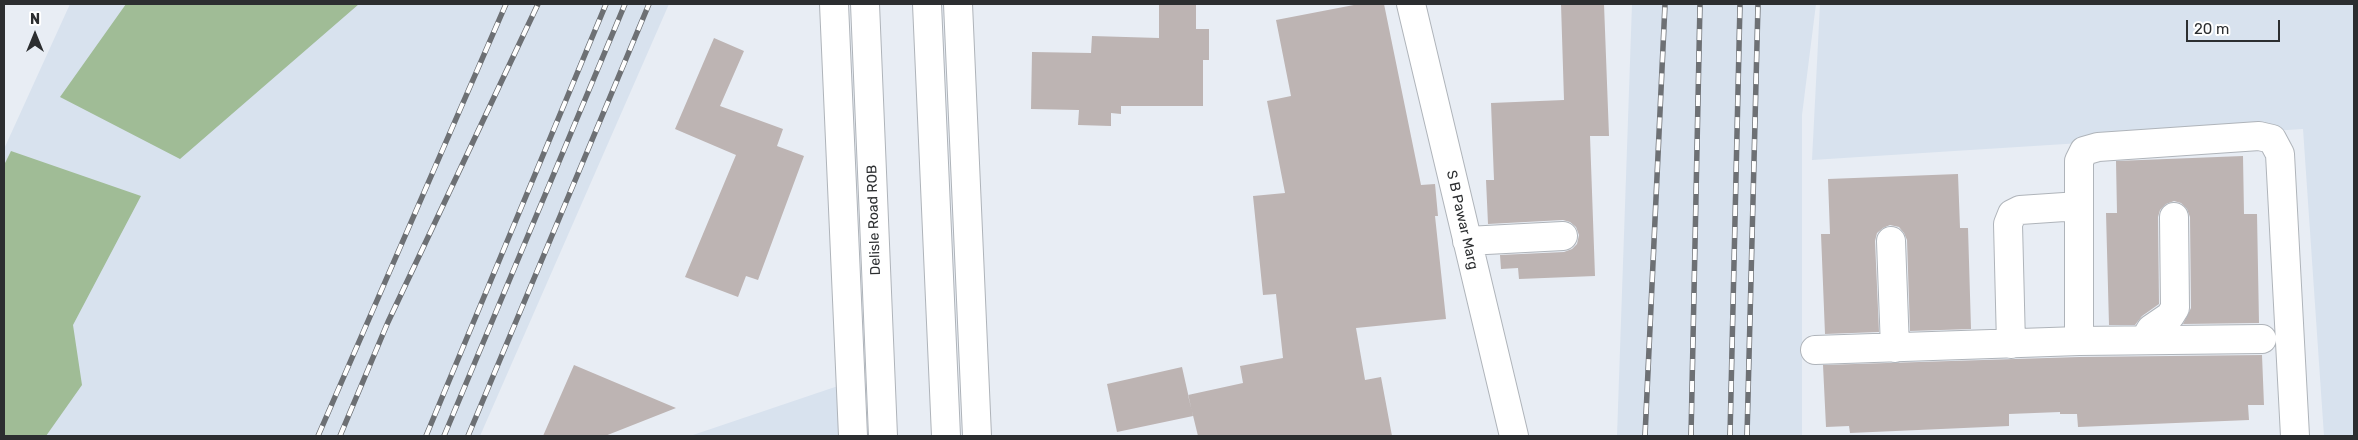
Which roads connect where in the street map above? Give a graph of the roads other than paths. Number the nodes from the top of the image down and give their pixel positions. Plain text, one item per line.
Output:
1 (834, 4) edge
2 (865, 4) edge
3 (927, 4) edge
4 (958, 4) edge
5 (1411, 4) edge
6 (2079, 206) junction
7 (2174, 217) dead end
8 (1563, 236) dead end
9 (1467, 241) junction
10 (1891, 241) dead end
11 (2144, 339) junction
12 (2262, 339) dead end
13 (2079, 341) junction
14 (2011, 344) junction
15 (1895, 348) junction
16 (1815, 350) dead end
17 (853, 436) edge
18 (884, 436) edge
19 (946, 436) edge
20 (977, 436) edge
21 (1514, 436) edge
22 (2295, 436) edge

1 - 17 street
2 - 18 street, Delisle Road ROB
3 - 19 street
4 - 20 street
5 - 9 street, S B Pawar Marg
6 - 13 street
6 - 14 street
6 - 22 street
7 - 11 street
8 - 9 street
9 - 21 street, S B Pawar Marg
10 - 15 street
11 - 12 street
11 - 13 street
13 - 14 street
14 - 15 street
15 - 16 street

